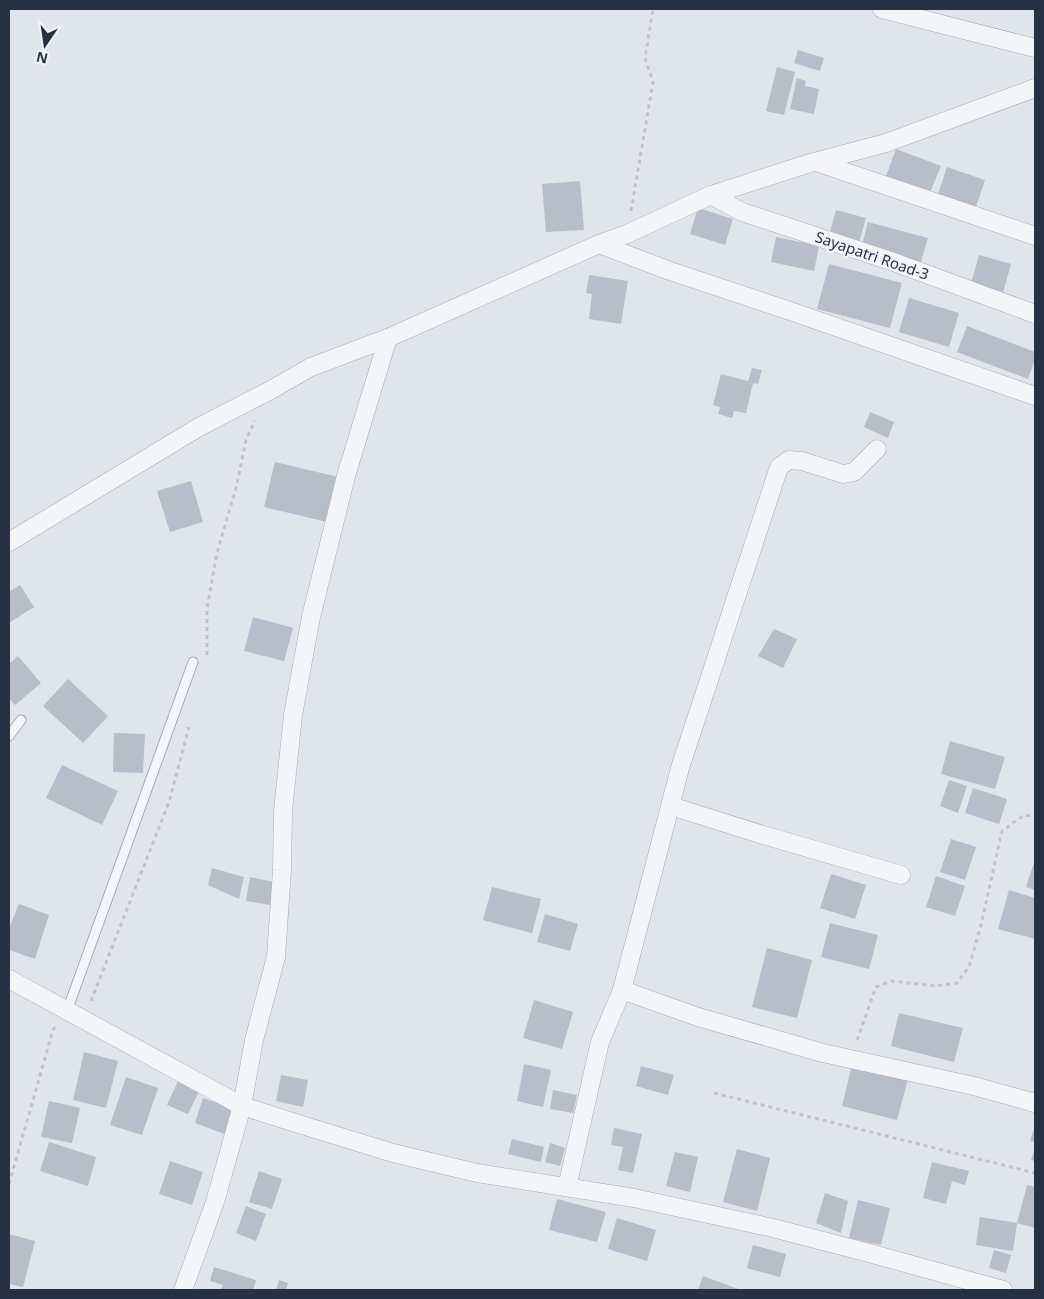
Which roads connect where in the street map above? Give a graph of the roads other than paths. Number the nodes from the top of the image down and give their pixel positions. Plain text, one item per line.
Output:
1 (882, 9) edge
2 (1035, 48) edge
3 (1034, 89) edge
4 (816, 162) junction
5 (711, 196) junction
6 (1035, 236) edge
7 (599, 244) junction
8 (1035, 314) edge
9 (388, 338) junction
10 (1035, 396) edge
11 (877, 449) dead end
12 (9, 542) edge
13 (193, 662) dead end
14 (21, 720) dead end
15 (9, 736) edge
16 (670, 806) junction
17 (901, 875) dead end
18 (9, 979) edge
19 (622, 990) junction
20 (67, 1011) junction
21 (1035, 1103) edge
22 (242, 1106) junction
23 (567, 1187) junction
24 (183, 1290) edge
25 (1004, 1290) edge

1 - 2 street
3 - 4 street
4 - 5 street
4 - 6 street
5 - 7 street
5 - 8 street, Sayapatri Road-3
7 - 9 street
7 - 10 street
9 - 12 street
9 - 22 street
11 - 16 street
13 - 20 lane
14 - 15 lane
16 - 17 street
16 - 19 street
18 - 20 street
19 - 21 street
19 - 23 street
20 - 22 street
22 - 23 street
22 - 24 street
23 - 25 street

